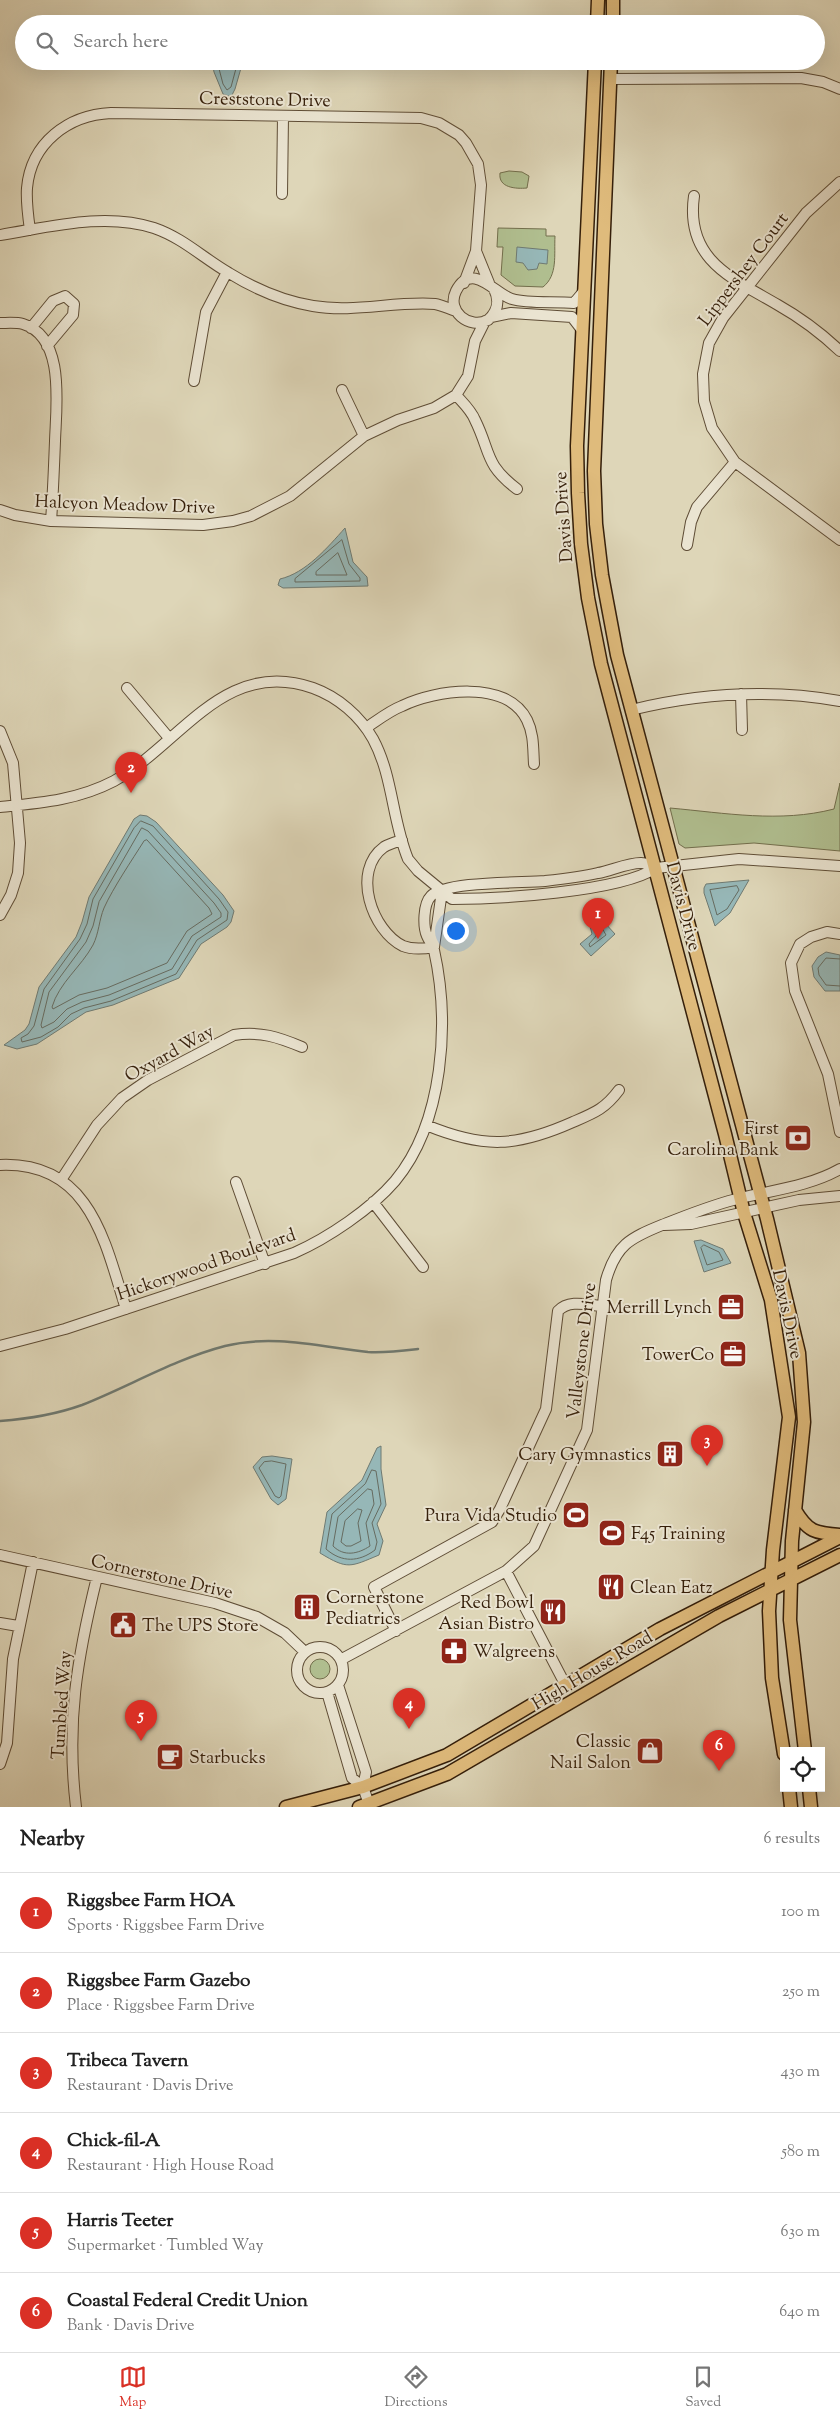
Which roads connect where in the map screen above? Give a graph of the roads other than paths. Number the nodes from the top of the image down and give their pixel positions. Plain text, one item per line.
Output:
1 (598, 0) edge
2 (614, 0) edge
3 (597, 15) edge
4 (613, 15) edge
5 (595, 70) edge
6 (610, 70) edge
7 (610, 79) junction
8 (840, 89) edge
9 (283, 116) junction
10 (840, 182) edge
11 (282, 194) dead end
12 (694, 196) dead end
13 (30, 230) junction
14 (0, 236) edge
15 (476, 251) junction
16 (227, 272) junction
17 (464, 282) junction
18 (492, 286) junction
19 (747, 289) junction
20 (584, 291) junction
21 (456, 292) junction
22 (436, 304) junction
23 (456, 311) junction
24 (488, 319) junction
25 (464, 320) junction
26 (0, 323) edge
27 (31, 328) junction
28 (582, 330) junction
29 (475, 341) junction
30 (47, 346) junction
31 (840, 351) edge
32 (194, 382) dead end
33 (342, 390) dead end
34 (456, 395) junction
35 (364, 436) junction
36 (735, 462) junction
37 (517, 489) dead end
38 (0, 510) edge
39 (51, 521) junction
40 (840, 540) edge
41 (687, 545) dead end
42 (127, 688) dead end
43 (741, 694) junction
44 (840, 701) edge
45 (631, 710) junction
46 (366, 728) junction
47 (742, 730) dead end
48 (0, 731) edge
49 (169, 738) junction
50 (534, 764) dead end
51 (17, 805) junction
52 (0, 807) edge
53 (402, 840) junction
54 (673, 865) junction
55 (840, 866) edge
56 (656, 868) junction
57 (442, 891) junction
58 (0, 915) edge
59 (840, 934) edge
60 (434, 947) junction
61 (302, 1047) dead end
62 (619, 1090) dead end
63 (426, 1126) junction
64 (840, 1132) edge
65 (0, 1165) edge
66 (840, 1169) edge
67 (61, 1180) junction
68 (236, 1182) dead end
69 (759, 1194) junction
70 (840, 1196) edge
71 (740, 1198) junction
72 (373, 1202) junction
73 (764, 1208) junction
74 (744, 1213) junction
75 (664, 1225) junction
76 (265, 1264) junction
77 (423, 1267) dead end
78 (602, 1306) junction
79 (126, 1309) junction
80 (0, 1346) edge
81 (795, 1510) junction
82 (840, 1536) edge
83 (0, 1555) edge
84 (840, 1555) edge
85 (32, 1562) junction
86 (791, 1562) junction
87 (506, 1571) junction
88 (770, 1572) junction
89 (97, 1577) junction
90 (790, 1579) junction
91 (770, 1589) junction
92 (0, 1622) edge
93 (18, 1626) junction
94 (396, 1631) junction
95 (305, 1652) junction
96 (342, 1659) junction
97 (566, 1684) junction
98 (338, 1685) junction
99 (328, 1692) junction
100 (542, 1720) junction
101 (783, 1747) edge
102 (805, 1747) edge
103 (0, 1764) edge
104 (363, 1787) junction
105 (789, 1792) edge
106 (809, 1792) edge
107 (366, 1806) edge
108 (76, 1807) edge
109 (286, 1807) edge
110 (791, 1807) edge
111 (811, 1807) edge

1 - 3 main road
2 - 4 main road
5 - 20 main road, Davis Drive
6 - 7 main road, Davis Drive
7 - 8 street
7 - 45 main road, Davis Drive
9 - 11 street
9 - 13 street, Creststone Drive
9 - 15 street, Creststone Drive
10 - 19 street, Lippershey Court
12 - 19 street
13 - 14 street
13 - 16 street
15 - 17 street, Creststone Drive
15 - 18 street, Creststone Drive
16 - 22 street
16 - 32 street
17 - 18 street
17 - 21 street
18 - 20 street
18 - 24 street
19 - 31 street
19 - 36 street, Lippershey Court
20 - 28 main road, Davis Drive
21 - 22 street
21 - 23 street
22 - 23 street
23 - 25 street
24 - 25 street
24 - 28 street
24 - 29 street, Halcyon Meadow Drive
25 - 29 street
26 - 27 street
27 - 30 street
27 - 30 street
28 - 56 main road, Davis Drive
29 - 34 street, Halcyon Meadow Drive
30 - 39 street
33 - 35 street
34 - 35 street, Halcyon Meadow Drive
34 - 37 street
35 - 39 street, Halcyon Meadow Drive
36 - 40 street, Lippershey Court
36 - 41 street
38 - 39 street, Halcyon Meadow Drive
42 - 49 street
43 - 44 street
43 - 45 street
43 - 47 street
45 - 54 main road, Davis Drive
46 - 49 street
46 - 50 street
46 - 53 street
48 - 51 street
49 - 51 street
51 - 52 street
51 - 58 street
53 - 57 street
53 - 60 street
54 - 55 street
54 - 56 street
54 - 69 main road, Davis Drive
56 - 57 street
56 - 71 main road, Davis Drive
57 - 60 street, Hickorywood Boulevard
59 - 64 street
60 - 63 street, Hickorywood Boulevard
61 - 67 street, Oxyard Way
62 - 63 street
63 - 72 street, Hickorywood Boulevard
65 - 67 street
66 - 69 street, Valleystone Drive
67 - 79 street
68 - 76 street
69 - 71 street, Valleystone Drive
69 - 73 main road, Davis Drive
70 - 73 street, Valleystone Drive
71 - 74 main road, Davis Drive
71 - 75 street, Valleystone Drive
72 - 76 street, Hickorywood Boulevard
72 - 77 street
73 - 74 street, Valleystone Drive
73 - 81 main road, Davis Drive
74 - 75 street, Valleystone Drive
74 - 88 main road, Davis Drive
75 - 78 street, Valleystone Drive
76 - 79 street, Hickorywood Boulevard
78 - 87 street, Valleystone Drive
78 - 94 street
79 - 80 street, Hickorywood Boulevard
81 - 82 main road
81 - 86 main road, Davis Drive
82 - 86 main road, High House Road
83 - 85 street, Cornerstone Drive
84 - 90 main road, High House Road
85 - 89 street, Cornerstone Drive
85 - 93 street
86 - 88 main road, High House Road
86 - 90 main road, Davis Drive
87 - 94 street, Valleystone Drive
87 - 97 street
88 - 91 main road, Davis Drive
88 - 97 main road, High House Road
89 - 95 street, Cornerstone Drive
89 - 108 street, Tumbled Way
90 - 91 main road, High House Road
90 - 102 main road, Davis Drive
91 - 100 main road, High House Road
91 - 101 main road, Davis Drive
92 - 93 street
93 - 103 street
94 - 96 street, Valleystone Drive
95 - 96 street
95 - 99 street
96 - 98 street
97 - 100 main road
97 - 104 main road, High House Road
98 - 99 street
98 - 104 street
99 - 104 street
100 - 107 main road, High House Road
104 - 107 street
104 - 109 main road, High House Road
105 - 110 main road
106 - 111 main road

